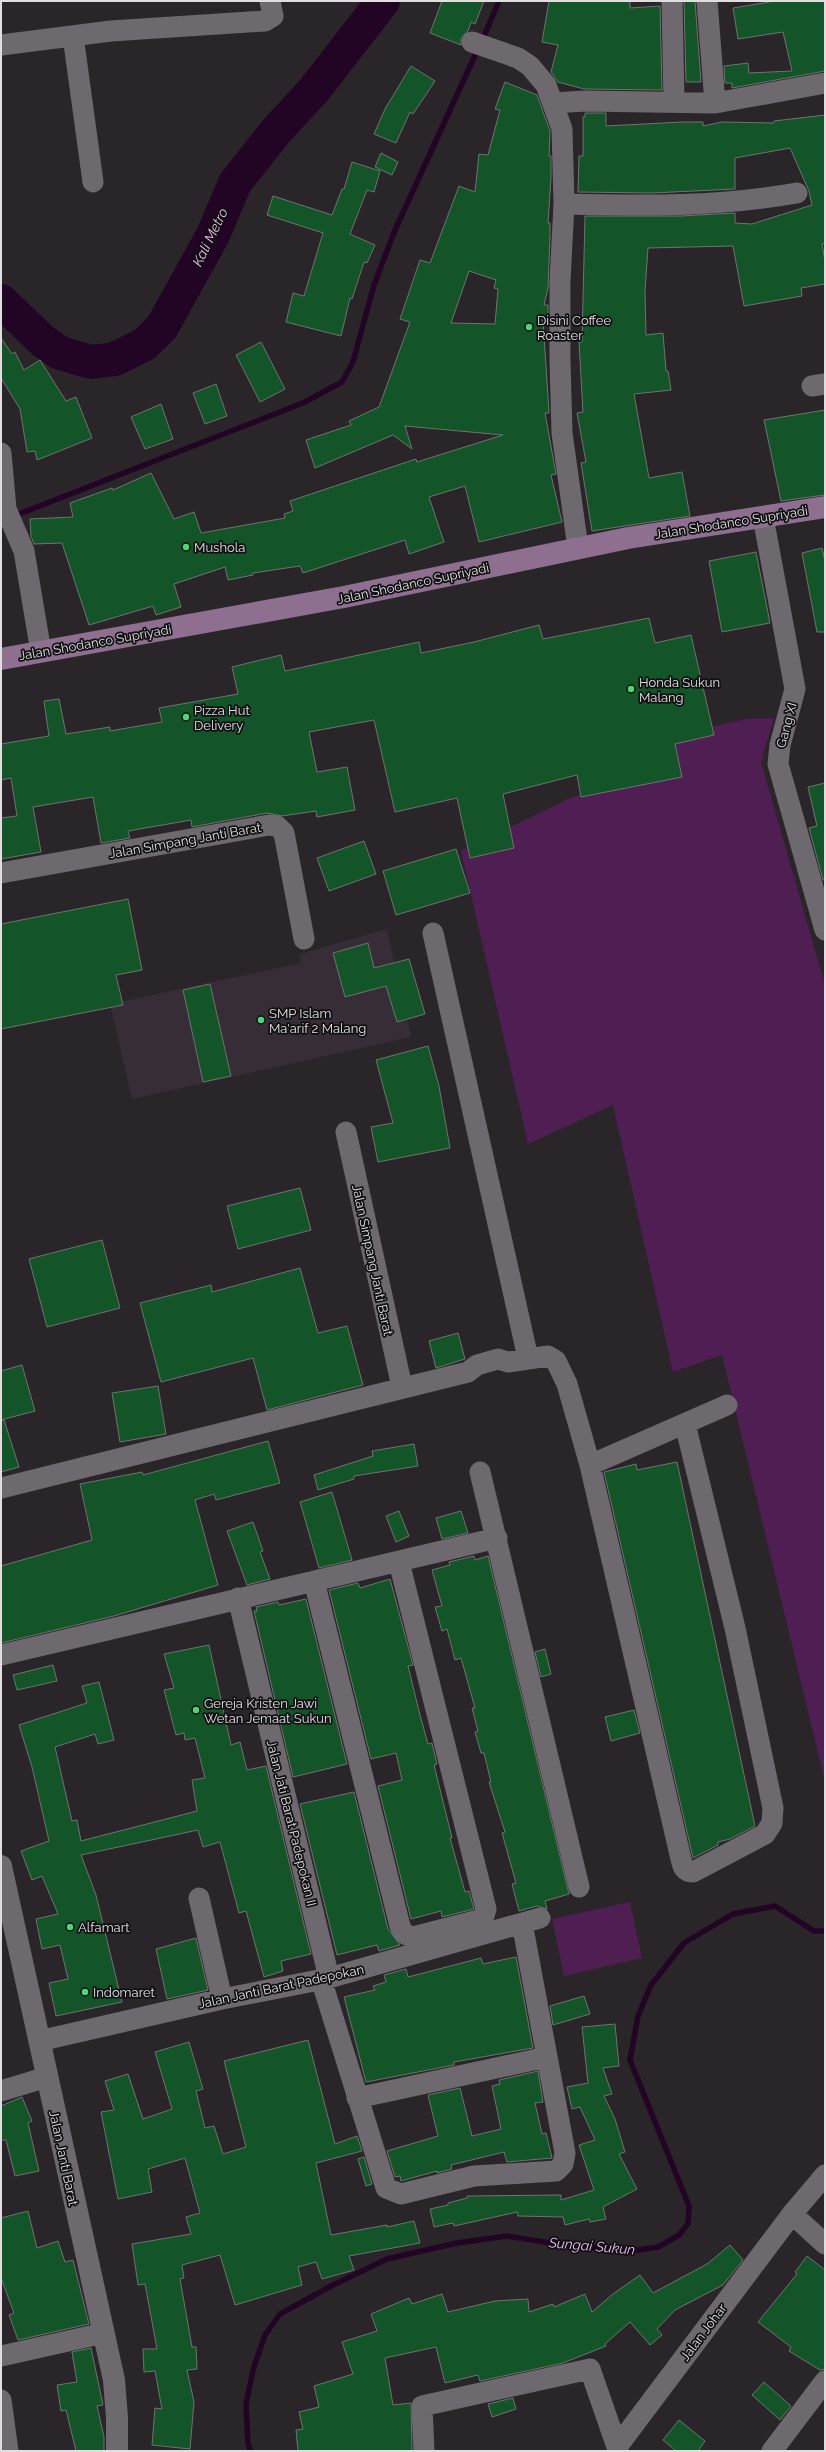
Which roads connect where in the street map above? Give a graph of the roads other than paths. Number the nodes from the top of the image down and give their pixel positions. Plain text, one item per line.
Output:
1 (270, 1) edge
2 (672, 1) edge
3 (707, 1) edge
4 (73, 36) junction
5 (1, 45) edge
6 (480, 45) dead end
7 (825, 83) edge
8 (674, 102) junction
9 (553, 103) junction
10 (715, 103) junction
11 (93, 182) dead end
12 (797, 193) dead end
13 (564, 204) junction
14 (1, 453) edge
15 (825, 507) edge
16 (7, 514) edge
17 (763, 517) junction
18 (578, 548) junction
19 (41, 652) junction
20 (1, 659) edge
21 (1, 873) edge
22 (825, 930) edge
23 (433, 933) dead end
24 (304, 939) dead end
25 (346, 1132) dead end
26 (528, 1358) junction
27 (402, 1387) junction
28 (727, 1406) dead end
29 (684, 1424) junction
30 (590, 1465) junction
31 (480, 1472) dead end
32 (1, 1488) edge
33 (497, 1538) junction
34 (399, 1562) junction
35 (314, 1581) junction
36 (238, 1598) junction
37 (1, 1655) edge
38 (1, 1866) edge
39 (579, 1887) dead end
40 (200, 1898) dead end
41 (325, 1978) junction
42 (222, 1999) junction
43 (39, 2041) junction
44 (547, 2057) junction
45 (47, 2076) junction
46 (1, 2090) edge
47 (357, 2098) junction
48 (825, 2175) edge
49 (792, 2214) junction
50 (825, 2244) edge
51 (104, 2333) junction
52 (1, 2356) edge
53 (825, 2381) edge
54 (1, 2400) edge
55 (618, 2449) edge
56 (8, 2451) edge
57 (117, 2451) edge
58 (424, 2451) edge
59 (772, 2451) edge

1 - 4 street
2 - 8 street
3 - 10 street
4 - 5 street
4 - 11 street
6 - 9 street
7 - 10 street
8 - 9 street
8 - 10 street
9 - 13 street
12 - 13 street
13 - 18 street
14 - 16 street
15 - 17 main road, Jalan Shodanco Supriyadi
16 - 19 street
17 - 18 main road, Jalan Shodanco Supriyadi
17 - 22 street, Gang XI
18 - 19 main road, Jalan Shodanco Supriyadi
19 - 20 main road, Jalan Shodanco Supriyadi
21 - 24 street, Jalan Simpang Janti Barat
23 - 26 street
25 - 27 street, Jalan Simpang Janti Barat
26 - 27 street
26 - 30 street
27 - 32 street
28 - 29 street
29 - 30 street
29 - 30 street
31 - 33 street
33 - 34 street
33 - 39 street
34 - 35 street
34 - 35 street
35 - 36 street
36 - 37 street
36 - 41 street, Jalan Jati Barat Padepokan II
38 - 43 street, Jalan Janti Barat
40 - 42 street
41 - 42 street, Jalan Janti Barat Padepokan
41 - 44 street, Jalan Janti Barat Padepokan
41 - 47 street, Jalan Jati Barat Padepokan II
42 - 43 street, Jalan Janti Barat Padepokan
43 - 45 street, Jalan Janti Barat
44 - 47 street
44 - 47 street, Jalan Jati Barat Padepokan II
45 - 46 street
45 - 51 street, Jalan Janti Barat
48 - 49 street, Jalan Johar
49 - 50 street
49 - 55 street, Jalan Johar
51 - 52 street
51 - 57 street, Jalan Janti Barat
53 - 59 street
54 - 56 street
55 - 58 street

